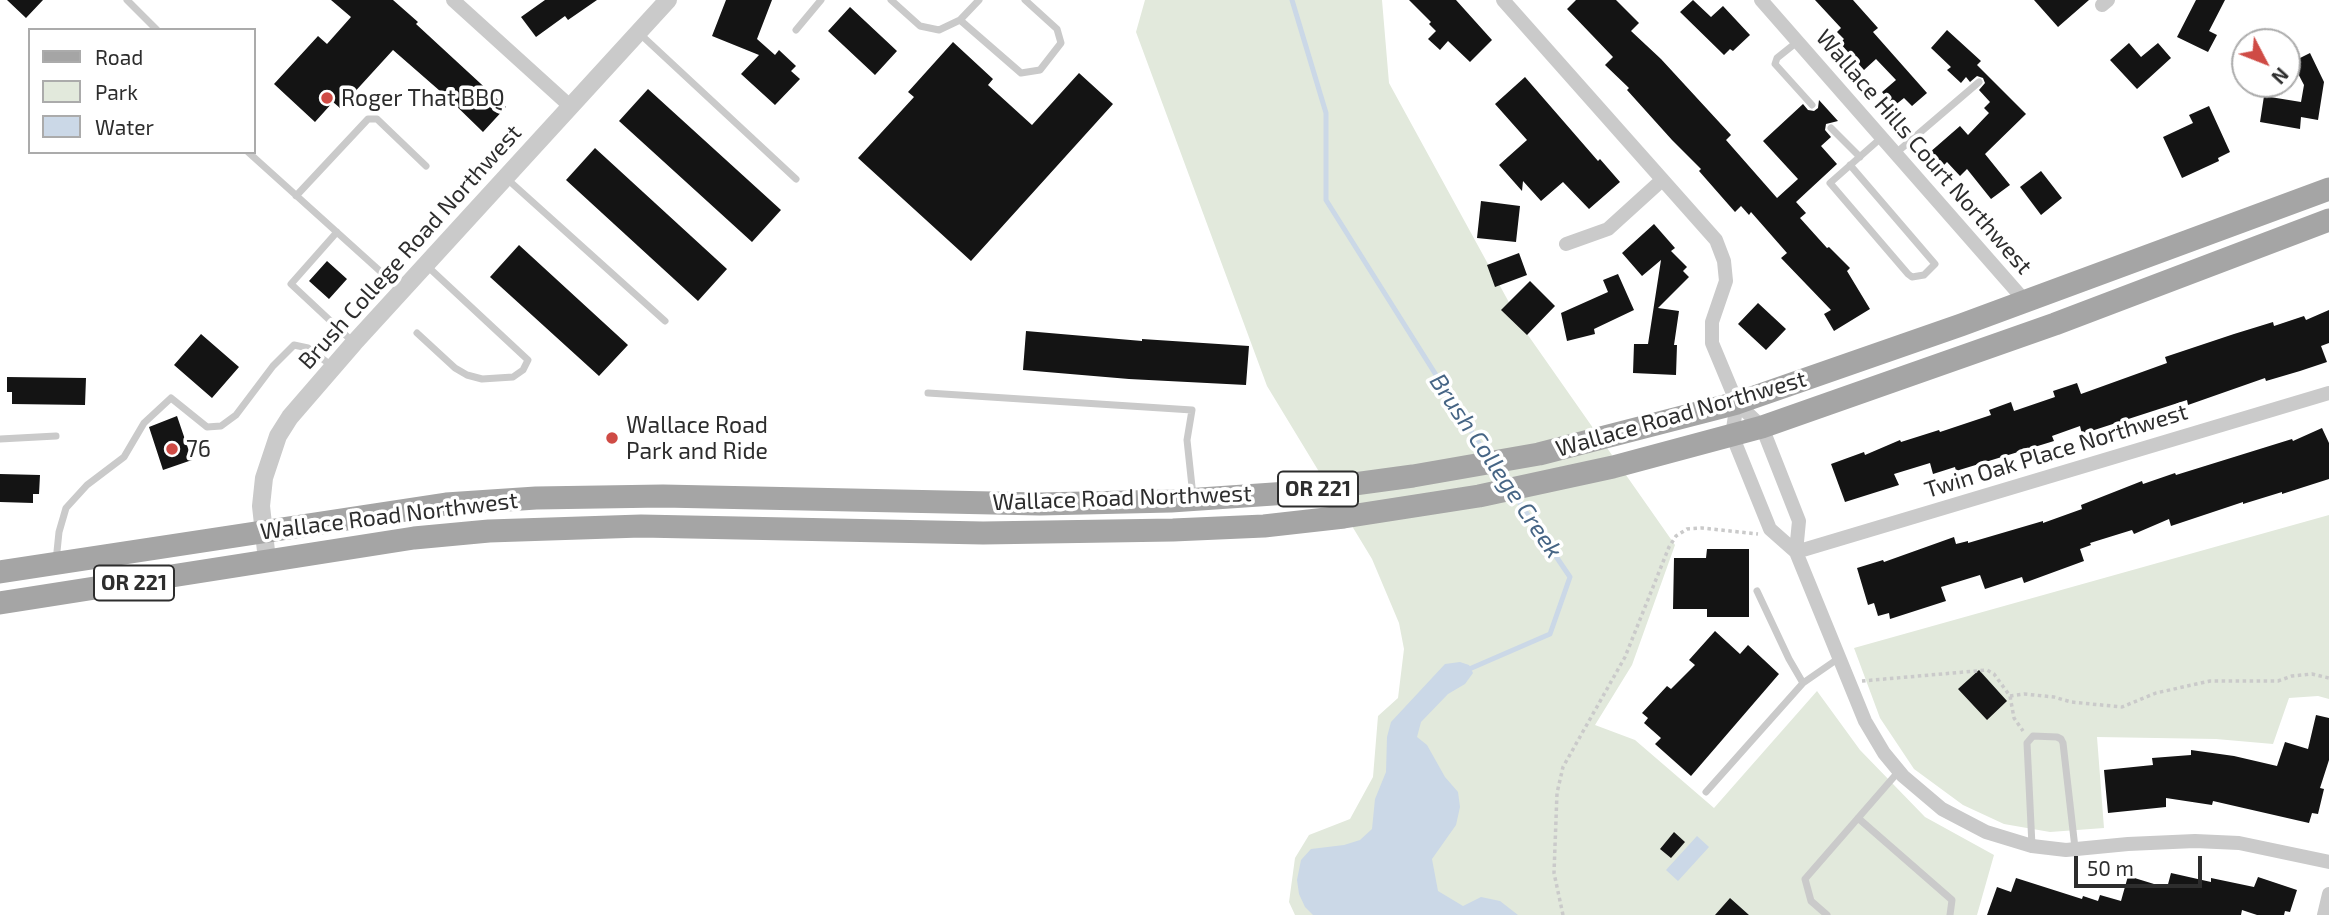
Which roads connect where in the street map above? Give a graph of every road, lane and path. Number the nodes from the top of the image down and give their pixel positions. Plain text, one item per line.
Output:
1 (127, 0) edge
2 (453, 0) edge
3 (668, 0) edge
4 (821, 0) edge
5 (891, 0) edge
6 (979, 0) edge
7 (1025, 0) edge
8 (1503, 0) edge
9 (1760, 0) edge
10 (960, 20) junction
11 (155, 28) edge
12 (796, 30) dead end
13 (639, 33) junction
14 (1797, 42) junction
15 (1979, 82) dead end
16 (1812, 105) dead end
17 (570, 107) junction
18 (1832, 128) dead end
19 (1881, 138) junction
20 (1895, 153) junction
21 (250, 154) edge
22 (1860, 156) junction
23 (1850, 165) junction
24 (426, 166) dead end
25 (506, 177) junction
26 (796, 179) dead end
27 (1662, 180) junction
28 (2329, 189) edge
29 (296, 196) junction
30 (2329, 220) edge
31 (337, 232) junction
32 (1566, 244) dead end
33 (425, 265) junction
34 (402, 290) junction
35 (2025, 302) junction
36 (665, 321) dead end
37 (417, 333) dead end
38 (354, 343) junction
39 (333, 366) junction
40 (928, 393) dead end
41 (2329, 393) edge
42 (1737, 403) junction
43 (1762, 427) junction
44 (1732, 435) junction
45 (56, 436) dead end
46 (0, 439) edge
47 (1194, 500) junction
48 (1770, 529) junction
49 (262, 531) junction
50 (1796, 552) junction
51 (267, 560) junction
52 (56, 565) junction
53 (0, 572) edge
54 (1757, 592) dead end
55 (0, 603) edge
56 (1839, 658) junction
57 (2329, 678) edge
58 (1863, 681) dead end
59 (1803, 683) junction
60 (2010, 696) junction
61 (2029, 738) junction
62 (1899, 771) junction
63 (1706, 792) dead end
64 (1858, 818) junction
65 (2032, 846) junction
66 (2076, 849) junction
67 (2329, 862) edge
68 (2329, 894) edge
69 (1563, 915) edge
70 (1826, 915) edge
71 (1950, 915) edge
72 (2324, 915) edge

1 - 11 lane
2 - 17 street
3 - 13 street, Brush College Road Northwest
4 - 12 lane
5 - 10 lane
6 - 10 lane
7 - 10 lane
8 - 27 street
9 - 14 street, Wallace Hills Court Northwest
13 - 17 street, Brush College Road Northwest
13 - 26 lane
14 - 16 lane
14 - 19 street, Wallace Hills Court Northwest
15 - 20 lane
17 - 25 street, Brush College Road Northwest
18 - 22 lane
19 - 20 street, Wallace Hills Court Northwest
19 - 22 lane
20 - 35 street, Wallace Hills Court Northwest
21 - 29 lane
22 - 23 lane
23 - 23 lane
24 - 29 lane
25 - 33 street, Brush College Road Northwest
25 - 36 lane
27 - 32 street
27 - 42 street
28 - 35 main road, Wallace Road Northwest / OR 221
29 - 31 lane
30 - 43 main road, Wallace Road Northwest / OR 221
31 - 34 lane
31 - 38 lane
33 - 34 street, Brush College Road Northwest
33 - 37 lane
34 - 38 street, Brush College Road Northwest
35 - 42 main road, Wallace Road Northwest / OR 221
38 - 39 street, Brush College Road Northwest
39 - 49 street, Brush College Road Northwest
39 - 52 lane
40 - 47 lane
41 - 50 street, Twin Oak Place Northwest
42 - 43 street
42 - 44 street
42 - 47 main road, Wallace Road Northwest / OR 221
43 - 44 main road, Wallace Road Northwest / OR 221
43 - 50 street
44 - 48 street
44 - 51 main road, Wallace Road Northwest / OR 221
45 - 46 lane
47 - 49 main road, Wallace Road Northwest / OR 221
48 - 50 street
48 - 69 path
49 - 51 street, Brush College Road Northwest
49 - 52 main road, Wallace Road Northwest / OR 221
50 - 56 street
51 - 55 main road, Wallace Road Northwest / OR 221
52 - 53 main road, Wallace Road Northwest / OR 221
54 - 59 lane
56 - 59 lane
56 - 62 street
57 - 60 path
58 - 60 path
59 - 63 lane
60 - 61 path
61 - 65 lane
61 - 66 lane
62 - 64 lane
62 - 65 street
64 - 70 lane
64 - 71 lane
65 - 66 street
66 - 67 street
68 - 72 street

